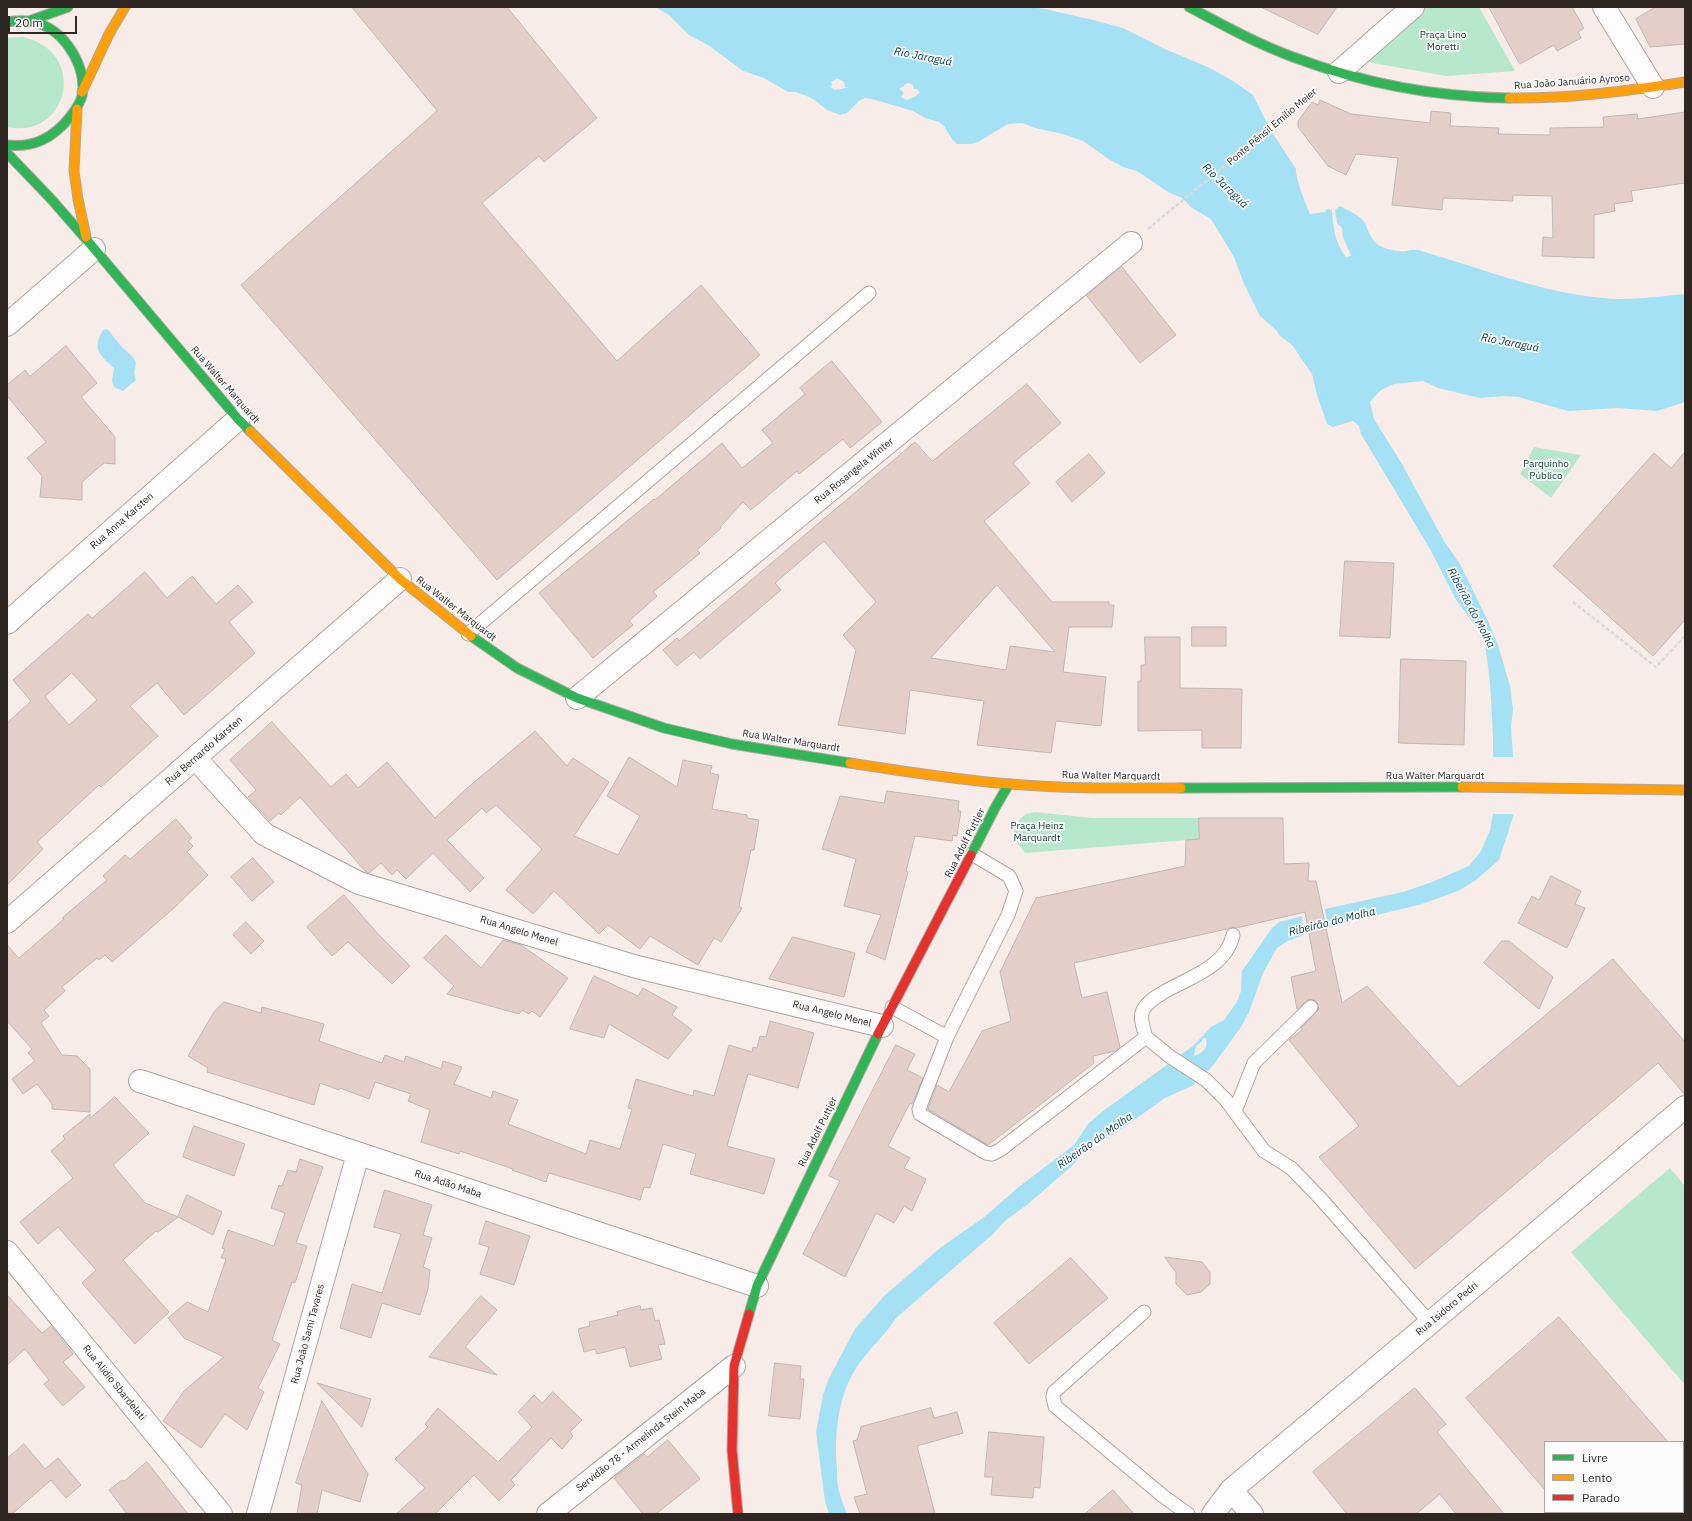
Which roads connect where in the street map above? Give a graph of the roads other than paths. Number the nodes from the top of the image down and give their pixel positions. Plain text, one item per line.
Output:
1 (68, 7) edge
2 (125, 7) edge
3 (1189, 7) edge
4 (1413, 7) edge
5 (1604, 7) edge
6 (29, 21) junction
7 (7, 22) edge
8 (1340, 72) junction
9 (1685, 82) edge
10 (1654, 87) junction
11 (82, 93) junction
12 (77, 109) junction
13 (7, 145) edge
14 (7, 153) edge
15 (1131, 243) road end
16 (90, 244) junction
17 (869, 293) dead end
18 (7, 325) edge
19 (238, 419) junction
20 (400, 579) junction
21 (7, 623) edge
22 (468, 634) junction
23 (578, 698) junction
24 (196, 759) junction
25 (1010, 784) junction
26 (1685, 790) edge
27 (972, 854) junction
28 (7, 922) edge
29 (1233, 935) dead end
30 (1311, 1006) dead end
31 (892, 1007) junction
32 (882, 1026) junction
33 (947, 1037) junction
34 (1146, 1037) junction
35 (140, 1080) dead end
36 (1685, 1107) edge
37 (1235, 1111) junction
38 (358, 1154) junction
39 (7, 1252) edge
40 (757, 1286) junction
41 (1144, 1312) dead end
42 (1430, 1324) junction
43 (734, 1366) junction
44 (1230, 1490) junction
45 (221, 1514) edge
46 (258, 1514) edge
47 (548, 1514) edge
48 (738, 1514) edge
49 (1188, 1514) edge
50 (1213, 1514) edge
51 (1252, 1514) edge

1 - 6 main road
2 - 11 main road
3 - 8 main road, Rua João Januário Ayroso
4 - 8 street
5 - 10 street
6 - 7 main road
6 - 11 main road
8 - 10 main road, Rua João Januário Ayroso
9 - 10 main road, Rua João Januário Ayroso
11 - 12 main road
12 - 13 main road
12 - 16 main road, Rua Walter Marquardt
14 - 16 main road, Rua Walter Marquardt
15 - 23 street, Rua Rosangela Winter
16 - 18 street
16 - 19 main road, Rua Walter Marquardt
17 - 22 lane
19 - 20 main road, Rua Walter Marquardt
19 - 21 street, Rua Anna Karsten
20 - 22 main road, Rua Walter Marquardt
20 - 24 street, Rua Bernardo Karsten
22 - 23 main road, Rua Walter Marquardt
23 - 25 main road, Rua Walter Marquardt
24 - 28 street, Rua Bernardo Karsten
24 - 32 street, Rua Angelo Menel
25 - 26 main road, Rua Walter Marquardt
25 - 27 main road, Rua Adolf Puttjer
27 - 31 main road, Rua Adolf Puttjer
27 - 33 lane
29 - 34 lane
30 - 37 lane
31 - 32 main road, Rua Adolf Puttjer
31 - 33 lane
32 - 40 main road, Rua Adolf Puttjer
33 - 34 lane
34 - 37 lane
35 - 38 street, Rua Adão Maba
36 - 42 street, Rua Isidoro Pedri
37 - 42 lane
38 - 40 street, Rua Adão Maba
38 - 46 street, Rua João Sami Tavares
39 - 45 street, Rua Alidio Sbardelati
40 - 43 main road, Rua Adolf Puttjer
41 - 49 lane
42 - 44 street, Rua Isidoro Pedri
43 - 47 street, Servidão 78 - Armelinda Stein Maba
43 - 48 main road, Rua Adolf Puttjer
44 - 50 street, Rua Isidoro Pedri
44 - 51 street

